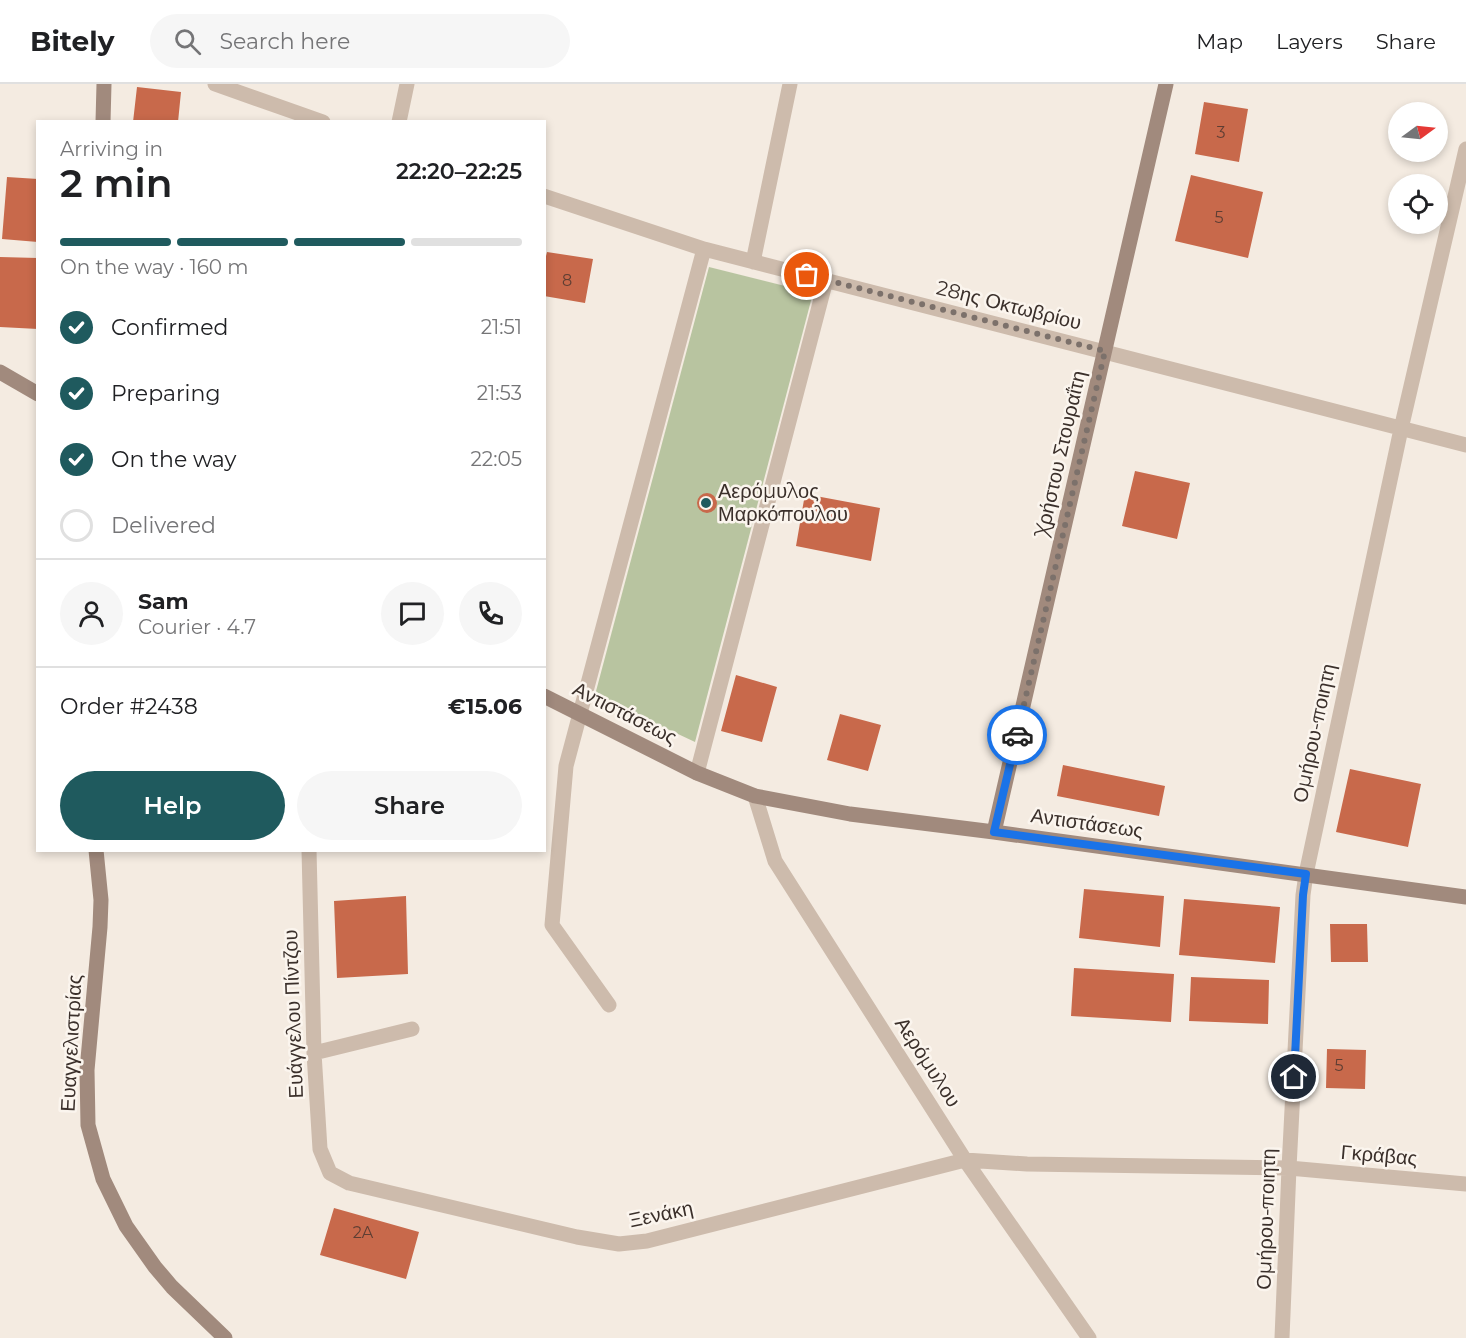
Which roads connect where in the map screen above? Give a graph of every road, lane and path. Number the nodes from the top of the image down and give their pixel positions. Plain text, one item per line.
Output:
1 (104, 84) edge
2 (215, 84) edge
3 (407, 84) edge
4 (790, 84) edge
5 (1166, 84) edge
6 (103, 120) edge
7 (317, 120) edge
8 (399, 120) edge
9 (1466, 148) edge
10 (546, 197) edge
11 (704, 249) junction
12 (753, 262) junction
13 (826, 280) junction
14 (1105, 351) junction
15 (0, 372) edge
16 (36, 393) edge
17 (1401, 429) junction
18 (1466, 445) edge
19 (546, 697) edge
20 (580, 714) junction
21 (697, 773) junction
22 (755, 796) junction
23 (994, 832) junction
24 (96, 852) edge
25 (309, 852) edge
26 (1306, 874) junction
27 (1466, 897) edge
28 (609, 1005) dead end
29 (412, 1029) dead end
30 (314, 1053) junction
31 (965, 1160) junction
32 (1289, 1168) junction
33 (330, 1173) joint
34 (1466, 1184) edge
35 (225, 1338) edge
36 (1089, 1338) edge
37 (1282, 1338) edge

1 - 6 street
2 - 7 street
3 - 8 street
4 - 12 street
5 - 14 street, Χρήστου Στουραΐτη
9 - 17 street, Ομήρου-ποιητη
10 - 11 street, 28ης Οκτωβρίου
11 - 12 street, 28ης Οκτωβρίου
11 - 20 street
12 - 13 street, 28ης Οκτωβρίου
13 - 14 street, 28ης Οκτωβρίου
13 - 21 street
14 - 17 street, 28ης Οκτωβρίου
14 - 23 street, Χρήστου Στουραΐτη
15 - 16 street
17 - 18 street, 28ης Οκτωβρίου
17 - 26 street, Ομήρου-ποιητη
19 - 20 street, Αντιστάσεως
20 - 21 street, Αντιστάσεως
20 - 28 street
21 - 22 street, Αντιστάσεως
22 - 23 street, Αντιστάσεως
22 - 31 street, Αερόμυλου
23 - 26 street, Αντιστάσεως
24 - 35 street, Ευαγγελιστρίας
25 - 30 street, Ευάγγελου Πίντζου
26 - 27 street, Αντιστάσεως
26 - 32 street, Ομήρου-ποιητη
29 - 30 street
30 - 33 street, Ευάγγελου Πίντζου
31 - 32 street, Ξενάκη
31 - 33 street, Ξενάκη
31 - 36 street, Αερόμυλου
32 - 34 street, Γκράβας
32 - 37 street, Ομήρου-ποιητη

